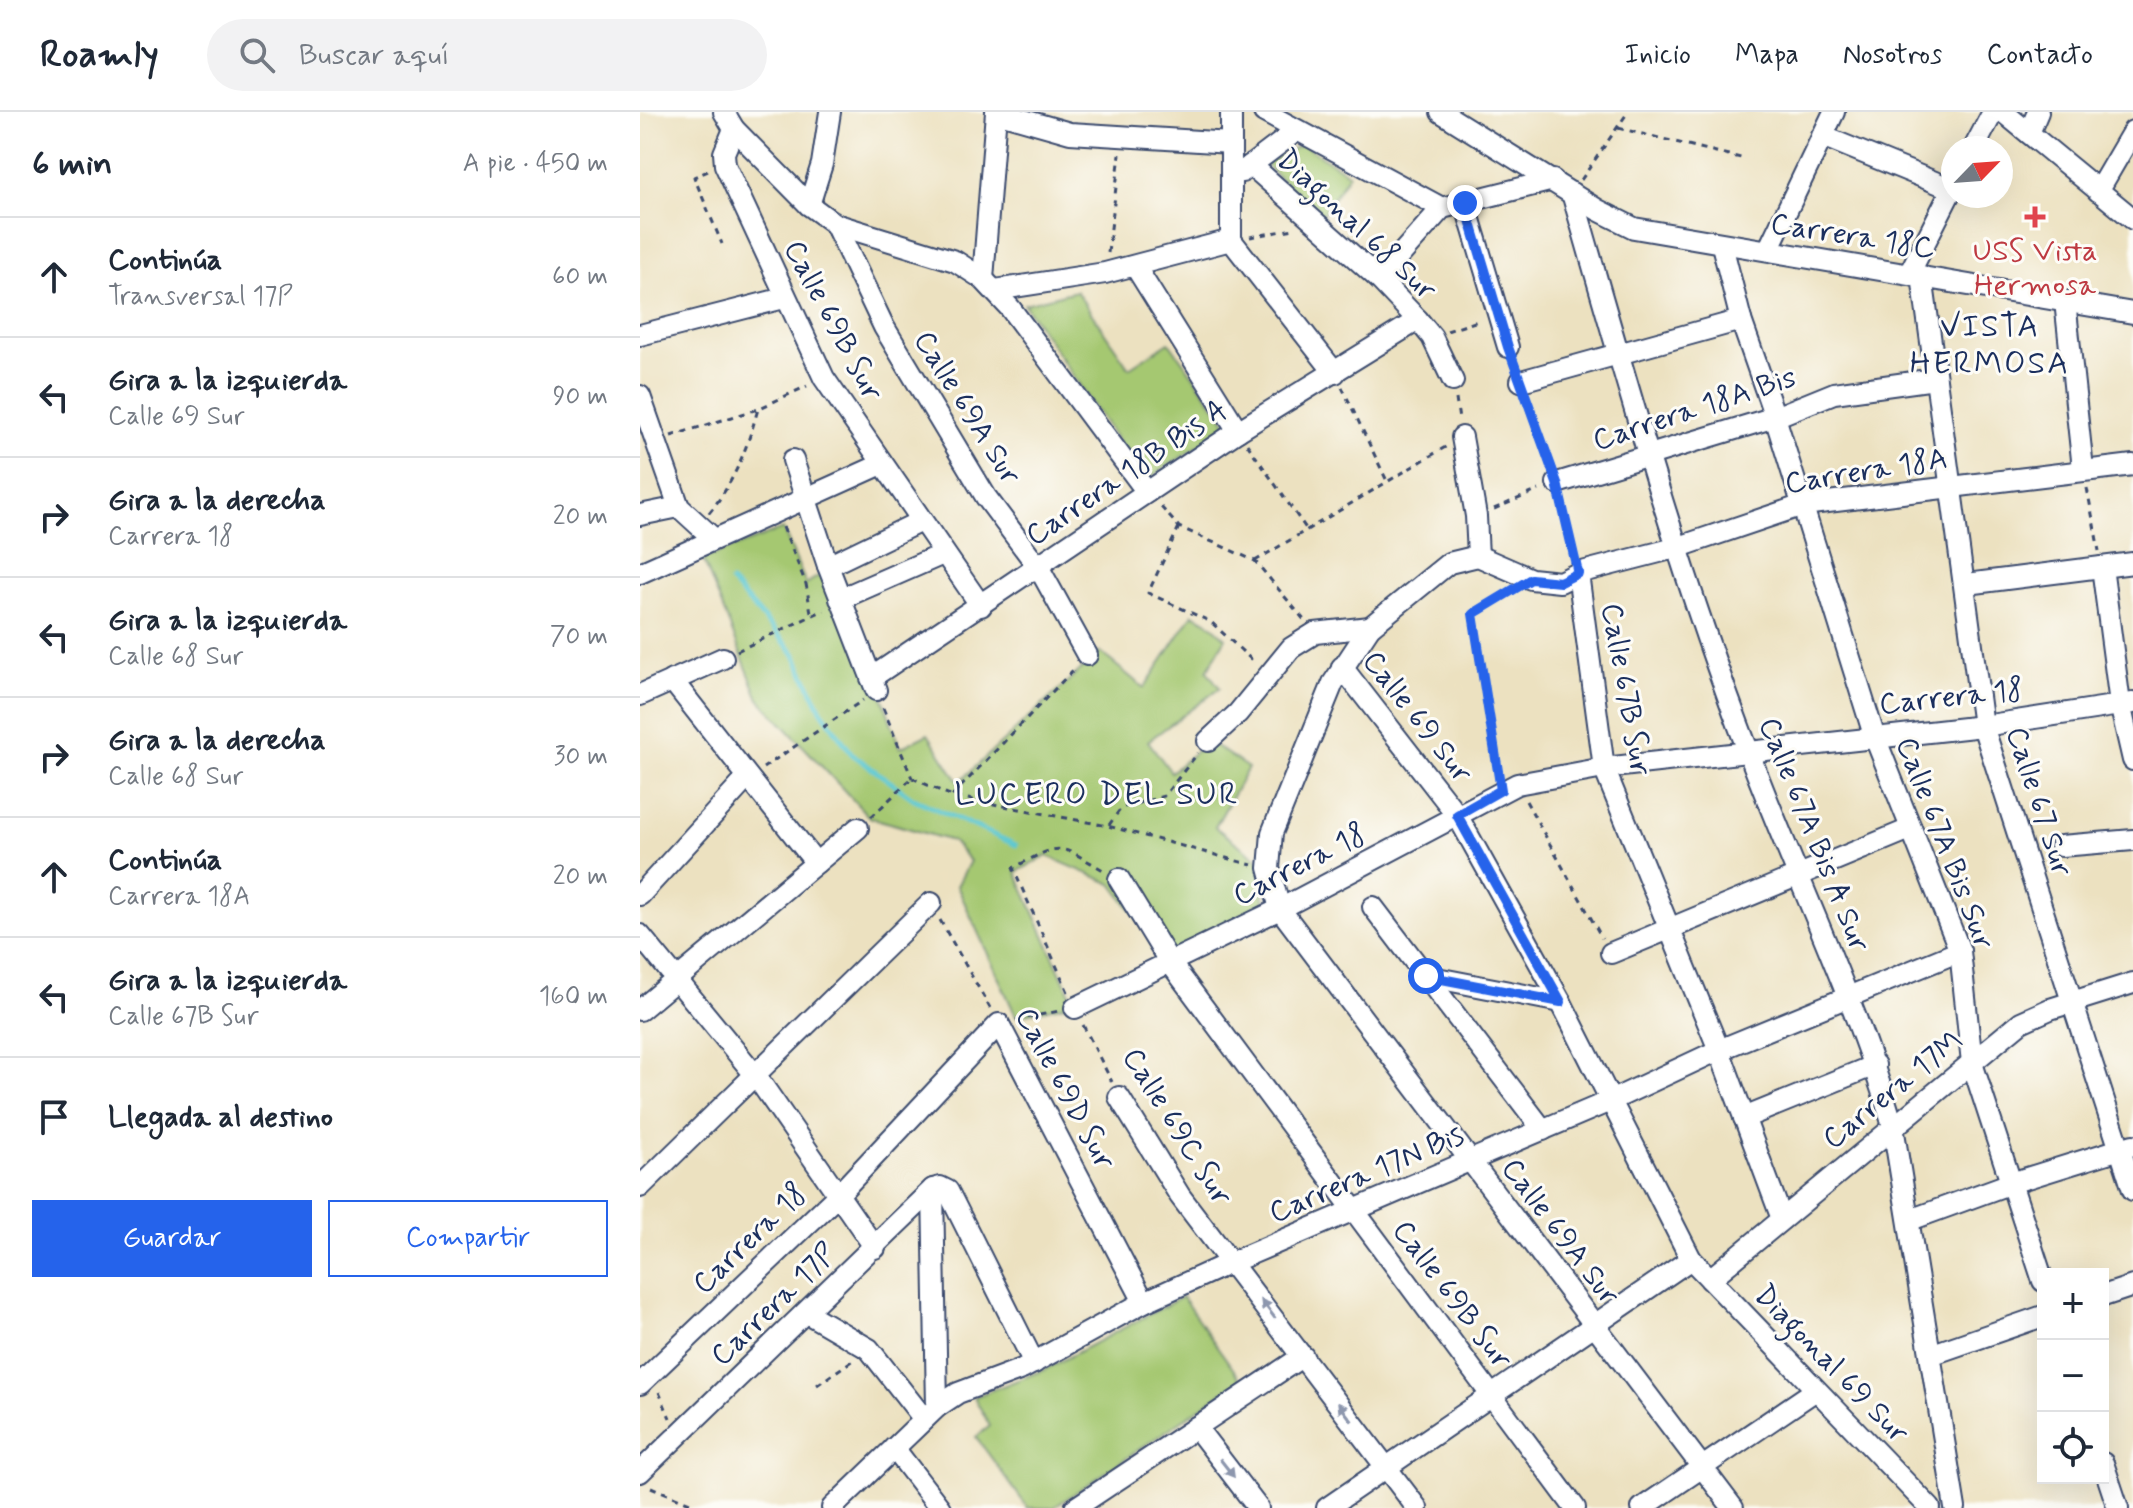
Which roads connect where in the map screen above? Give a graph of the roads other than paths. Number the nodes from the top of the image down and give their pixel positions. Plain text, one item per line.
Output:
1 (830, 112) edge
2 (996, 112) edge
3 (1231, 112) edge
4 (1264, 112) edge
5 (1834, 112) edge
6 (1993, 112) edge
7 (2003, 112) edge
8 (2038, 112) edge
9 (1449, 114) edge
10 (729, 120) edge
11 (1296, 131) junction
12 (2133, 131) edge
13 (2029, 133) junction
14 (1822, 136) junction
15 (1980, 136) edge
16 (1231, 143) junction
17 (1251, 165) junction
18 (1231, 180) junction
19 (1553, 180) junction
20 (1941, 184) edge
21 (2098, 191) junction
22 (1572, 193) junction
23 (1465, 203) junction
24 (809, 205) junction
25 (1442, 208) junction
26 (1944, 208) edge
27 (2133, 219) edge
28 (835, 224) junction
29 (1231, 240) junction
30 (1722, 245) junction
31 (1768, 250) junction
32 (1135, 266) junction
33 (1916, 275) junction
34 (1379, 279) junction
35 (989, 284) junction
36 (784, 298) junction
37 (2065, 301) junction
38 (2133, 313) edge
39 (1418, 320) junction
40 (1741, 320) junction
41 (640, 335) edge
42 (1508, 347) dead end
43 (1618, 352) junction
44 (1335, 373) junction
45 (1935, 379) junction
46 (1453, 381) road end
47 (1521, 381) road end
48 (640, 396) edge
49 (1775, 417) junction
50 (1238, 431) junction
51 (1462, 437) road end
52 (1649, 456) junction
53 (793, 460) dead end
54 (882, 464) junction
55 (2133, 465) edge
56 (2083, 469) junction
57 (1557, 483) road end
58 (1951, 487) junction
59 (1147, 492) junction
60 (805, 499) junction
61 (1803, 505) junction
62 (679, 507) junction
63 (640, 515) edge
64 (921, 521) junction
65 (714, 539) junction
66 (1679, 547) junction
67 (943, 554) junction
68 (1478, 556) junction
69 (2133, 563) edge
70 (828, 566) junction
71 (2102, 567) junction
72 (1039, 568) junction
73 (640, 573) edge
74 (1578, 573) junction
75 (1967, 584) junction
76 (840, 599) junction
77 (981, 606) junction
78 (1370, 627) junction
79 (1087, 655) road end
80 (723, 658) road end
81 (1342, 667) junction
82 (672, 680) junction
83 (640, 695) edge
84 (2127, 703) edge
85 (1983, 726) junction
86 (1874, 735) junction
87 (1208, 741) road end
88 (1748, 751) junction
89 (2133, 760) edge
90 (1604, 768) junction
91 (747, 778) junction
92 (1457, 815) junction
93 (858, 828) road end
94 (1910, 829) junction
95 (2133, 840) edge
96 (2061, 846) dead end
97 (816, 863) junction
98 (1799, 876) junction
99 (1119, 879) road end
100 (640, 895) edge
101 (931, 903) road end
102 (1373, 907) dead end
103 (1280, 909) junction
104 (1668, 931) junction
105 (640, 935) edge
106 (1960, 951) junction
107 (1611, 953) road end
108 (1169, 961) junction
109 (1426, 976) junction
110 (678, 978) junction
111 (2133, 983) edge
112 (1848, 998) junction
113 (1561, 1002) junction
114 (2073, 1002) junction
115 (1075, 1008) road end
116 (640, 1010) edge
117 (999, 1024) joint
118 (1719, 1050) junction
119 (1972, 1063) junction
120 (1875, 1065) junction
121 (756, 1076) junction
122 (1119, 1097) road end
123 (1610, 1101) junction
124 (1744, 1118) junction
125 (1893, 1126) junction
126 (1543, 1130) junction
127 (2126, 1147) edge
128 (1471, 1161) junction
129 (2014, 1182) junction
130 (640, 1187) edge
131 (941, 1190) junction
132 (2133, 1190) edge
133 (837, 1196) junction
134 (1354, 1211) junction
135 (1782, 1219) junction
136 (1910, 1220) junction
137 (875, 1248) junction
138 (1691, 1259) junction
139 (1232, 1262) junction
140 (2039, 1268) edge
141 (1710, 1279) junction
142 (2133, 1286) edge
143 (2109, 1294) edge
144 (1144, 1302) junction
145 (807, 1313) junction
146 (2037, 1318) edge
147 (1595, 1325) junction
148 (1933, 1354) junction
149 (1303, 1356) junction
150 (1034, 1363) junction
151 (644, 1372) edge
152 (1816, 1390) junction
153 (1492, 1396) junction
154 (930, 1413) junction
155 (1196, 1427) junction
156 (894, 1448) junction
157 (1703, 1467) junction
158 (1386, 1468) junction
159 (640, 1472) edge
160 (2109, 1481) edge
161 (1087, 1505) edge
162 (832, 1508) edge
163 (940, 1508) edge
164 (1258, 1508) edge
165 (1327, 1508) edge
166 (1417, 1508) edge
167 (1575, 1508) edge
168 (1642, 1508) edge
169 (1733, 1508) edge
170 (1930, 1508) edge
171 (1955, 1508) edge
172 (2118, 1508) edge

1 - 24 street
2 - 16 street
2 - 35 street
3 - 16 street
4 - 11 street
5 - 14 street
6 - 15 street
7 - 13 street
8 - 13 street
9 - 19 street, Carrera 18C
10 - 24 street, Calle 69B Sur
10 - 36 street, Calle 69B Sur
11 - 17 street
11 - 25 street
12 - 21 street
13 - 21 street
14 - 20 street
14 - 31 street
16 - 18 street
17 - 18 street
17 - 34 street, Diagonal 68 Sur
18 - 29 street
19 - 22 street, Carrera 18C
19 - 23 street
21 - 27 street
22 - 30 street, Carrera 18C
22 - 43 street, Calle 67A Bis A Sur
23 - 25 street
23 - 42 street
24 - 28 street, Calle 69B Sur
25 - 34 street
26 - 33 street
28 - 35 street
28 - 72 street, Calle 69A Sur
29 - 32 street
29 - 44 street
30 - 31 street, Carrera 18C
30 - 40 street, Calle 67A Bis Sur
31 - 33 street, Carrera 18C
32 - 35 street
32 - 50 street
33 - 37 street, Carrera 18C
33 - 45 street, Calle 67 Sur
34 - 39 street, Diagonal 68 Sur
35 - 59 street
36 - 41 street
36 - 54 street, Calle 69B Sur
37 - 38 street, Carrera 18C
37 - 56 street
39 - 44 street, Carrera 18B Bis A
39 - 46 street, Diagonal 68 Sur
40 - 43 street
40 - 49 street, Calle 67A Bis Sur
43 - 47 street
43 - 52 street, Calle 67A Bis A Sur
44 - 50 street, Carrera 18B Bis A
45 - 49 street, Carrera 18A Bis
45 - 58 street, Calle 67 Sur
48 - 62 street
49 - 52 street, Carrera 18A Bis
49 - 61 street, Calle 67A Bis Sur
50 - 59 street, Carrera 18B Bis A
51 - 68 street
52 - 57 street, Carrera 18A Bis
52 - 66 street, Calle 67A Bis A Sur
53 - 60 street
54 - 60 street
54 - 64 street, Calle 69B Sur
55 - 56 street, Carrera 18A
56 - 58 street, Carrera 18A
58 - 61 street, Carrera 18A
58 - 75 street, Calle 67 Sur
59 - 72 street, Carrera 18B Bis A
60 - 65 street
60 - 70 street
61 - 66 street, Carrera 18A
61 - 86 street, Calle 67A Bis Sur
62 - 63 street
62 - 65 street
64 - 67 street, Calle 69B Sur
64 - 70 street
65 - 73 street
66 - 74 street, Carrera 18A
66 - 88 street, Calle 67A Bis A Sur
67 - 76 street
67 - 77 street, Calle 69B Sur
68 - 74 street, Carrera 18A
68 - 78 street
69 - 71 street
70 - 76 street
71 - 75 street
71 - 84 street
72 - 77 street, Carrera 18B Bis A
72 - 79 street, Calle 69A Sur
74 - 90 street, Calle 67B Sur
75 - 85 street, Calle 67 Sur
76 - 77 street, Carrera 18B Bis A
78 - 81 street
78 - 87 street
80 - 82 street
81 - 92 street, Calle 69 Sur
81 - 103 street, Calle 69A Sur
82 - 83 street
82 - 91 street
84 - 85 street, Carrera 18
84 - 89 street
85 - 86 street, Carrera 18
85 - 114 street, Calle 67 Sur
86 - 88 street, Carrera 18
86 - 94 street, Calle 67A Bis Sur
88 - 90 street, Carrera 18
88 - 98 street, Calle 67A Bis A Sur
90 - 92 street, Carrera 18
90 - 104 street, Calle 67B Sur
91 - 97 street
91 - 100 street
92 - 103 street, Carrera 18
92 - 113 street, Calle 69 Sur
93 - 97 street
94 - 98 street
94 - 106 street, Calle 67A Bis Sur
95 - 96 street
97 - 110 street
98 - 104 street
98 - 112 street, Calle 67A Bis A Sur
99 - 108 street, Calle 69B Sur
101 - 121 street
102 - 109 street
103 - 108 street, Carrera 18
103 - 128 street, Calle 69A Sur
104 - 107 street
104 - 118 street, Calle 67B Sur
105 - 110 street
106 - 112 street, Carrera 17N Bis
106 - 119 street, Calle 67A Bis Sur
108 - 115 street, Carrera 18
108 - 134 street, Calle 69B Sur
109 - 113 street
109 - 126 street
110 - 116 street
110 - 121 street
111 - 114 street, Carrera 17M
112 - 118 street, Carrera 17N Bis
112 - 120 street, Calle 67A Bis A Sur
113 - 123 street, Calle 69 Sur
114 - 119 street, Carrera 17M
114 - 127 street, Calle 67 Sur
117 - 133 street, Carrera 18
117 - 144 street, Calle 69D Sur
118 - 123 street, Carrera 17N Bis
118 - 124 street, Calle 67B Sur
119 - 125 street, Carrera 17M
119 - 129 street, Calle 67A Bis Sur
120 - 124 street
120 - 125 street, Calle 67A Bis A Sur
121 - 130 street
121 - 133 street
122 - 139 street, Calle 69C Sur
123 - 126 street, Carrera 17N Bis
123 - 138 street, Calle 69 Sur
124 - 135 street, Calle 67B Sur
125 - 135 street, Carrera 17M
125 - 136 street, Calle 67A Bis A Sur
126 - 128 street, Carrera 17N Bis
127 - 129 street
127 - 132 street, Calle 67 Sur
128 - 134 street, Carrera 17N Bis
128 - 147 street, Calle 69A Sur
129 - 136 street
129 - 140 street, Calle 67A Bis Sur
131 - 137 street, Carrera 17P
131 - 150 street
131 - 154 street
133 - 137 street
133 - 151 street, Carrera 18
134 - 139 street, Carrera 17N Bis
134 - 153 street, Calle 69B Sur
135 - 141 street, Carrera 17M
136 - 148 street, Calle 67A Bis A Sur
137 - 145 street, Carrera 17P
138 - 141 street, Diagonal 69 Sur
138 - 147 street
139 - 144 street, Carrera 17N Bis
149 -> 139 street, Calle 69C Sur
141 - 152 street, Diagonal 69 Sur
142 - 143 street
144 - 150 street, Carrera 17N Bis
145 - 154 street
145 - 159 street, Carrera 17P
146 - 148 street
147 - 153 street
147 - 157 street, Calle 69A Sur
148 - 171 street, Calle 67A Bis A Sur
149 - 155 street
158 -> 149 street, Calle 69C Sur
150 - 154 street, Carrera 17N Bis
152 - 157 street
152 - 170 street, Diagonal 69 Sur
153 - 158 street
153 - 167 street, Calle 69B Sur
154 - 156 street, Carrera 17N Bis
155 - 161 street
155 -> 164 street
156 - 162 street, Carrera 17N Bis
156 - 163 street
157 - 168 street
157 - 169 street, Calle 69A Sur
158 - 165 street
158 - 166 street, Calle 69C Sur
160 - 172 street

